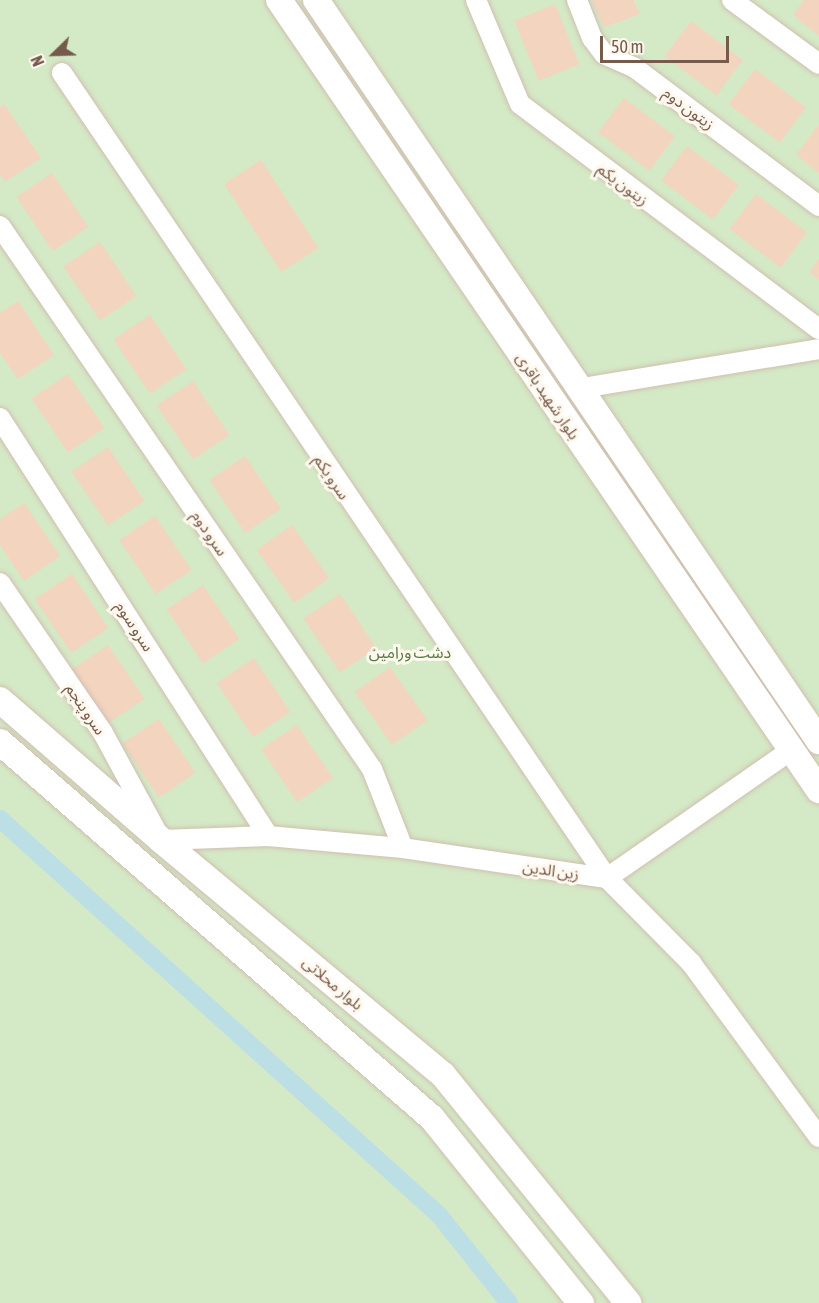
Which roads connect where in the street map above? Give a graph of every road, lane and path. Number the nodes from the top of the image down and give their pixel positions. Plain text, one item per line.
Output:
1 (279, 0) edge
2 (316, 0) edge
3 (476, 0) edge
4 (577, 0) edge
5 (732, 0) edge
6 (819, 64) edge
7 (62, 73) dead end
8 (819, 206) edge
9 (0, 226) edge
10 (819, 329) edge
11 (819, 349) edge
12 (582, 388) junction
13 (554, 404) junction
14 (0, 418) edge
15 (0, 583) edge
16 (0, 700) edge
17 (819, 741) edge
18 (0, 742) edge
19 (792, 750) junction
20 (819, 790) edge
21 (268, 836) junction
22 (161, 840) junction
23 (404, 848) junction
24 (142, 866) junction
25 (607, 878) junction
26 (819, 1137) edge
27 (581, 1303) edge
28 (628, 1303) edge

1 - 13 street, بلوار شهید باقری
2 - 12 street, بلوار شهید باقری
3 - 10 street, زیتون یکم
4 - 8 street, زیتون دوم
5 - 6 street
7 - 25 street, سرو یکم
9 - 23 street, سرو دوم
11 - 12 street
12 - 13 street
12 - 17 street, بلوار شهید باقری
13 - 19 street, بلوار شهید باقری
14 - 21 street, سرو سوم
15 - 22 street, سرو پنجم
16 - 22 street, بلوار محلاتی
18 - 24 street
19 - 20 street, بلوار شهید باقری
19 - 25 street
21 - 22 street, زین الدین
21 - 23 street, زین الدین
22 - 24 street
22 - 28 street, بلوار محلاتی
23 - 25 street, زین الدین
24 - 27 street
25 - 26 street

